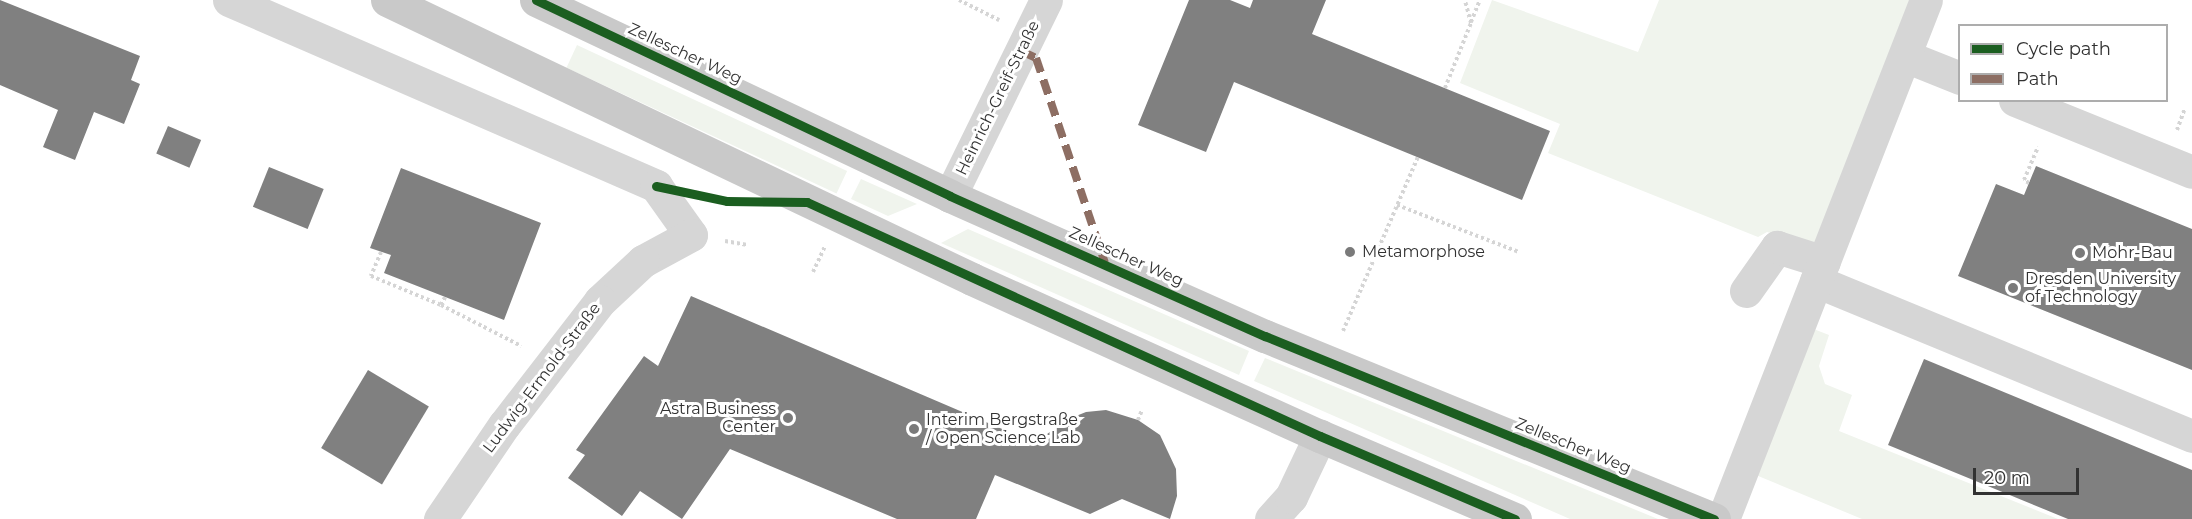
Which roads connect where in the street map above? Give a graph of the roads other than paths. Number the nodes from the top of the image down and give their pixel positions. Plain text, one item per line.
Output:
1 (229, 0) edge
2 (387, 0) edge
3 (536, 0) edge
4 (1046, 0) edge
5 (1926, 0) edge
6 (1905, 56) junction
7 (1958, 78) edge
8 (2021, 102) edge
9 (2192, 172) edge
10 (950, 196) junction
11 (1820, 272) junction
12 (1746, 291) dead end
13 (1320, 436) junction
14 (2192, 436) edge
15 (440, 519) edge
16 (1271, 519) edge
17 (1515, 519) edge
18 (1714, 519) edge
19 (1723, 519) edge

1 - 15 street, Ludwig-Ermold-Straße
2 - 13 main road
3 - 10 main road, Zellescher Weg
4 - 10 street, Heinrich-Greif-Straße
5 - 6 street
6 - 7 street
6 - 11 street
8 - 9 street
10 - 18 main road, Zellescher Weg
11 - 12 street
11 - 14 street
11 - 19 street
13 - 16 street
13 - 17 main road

